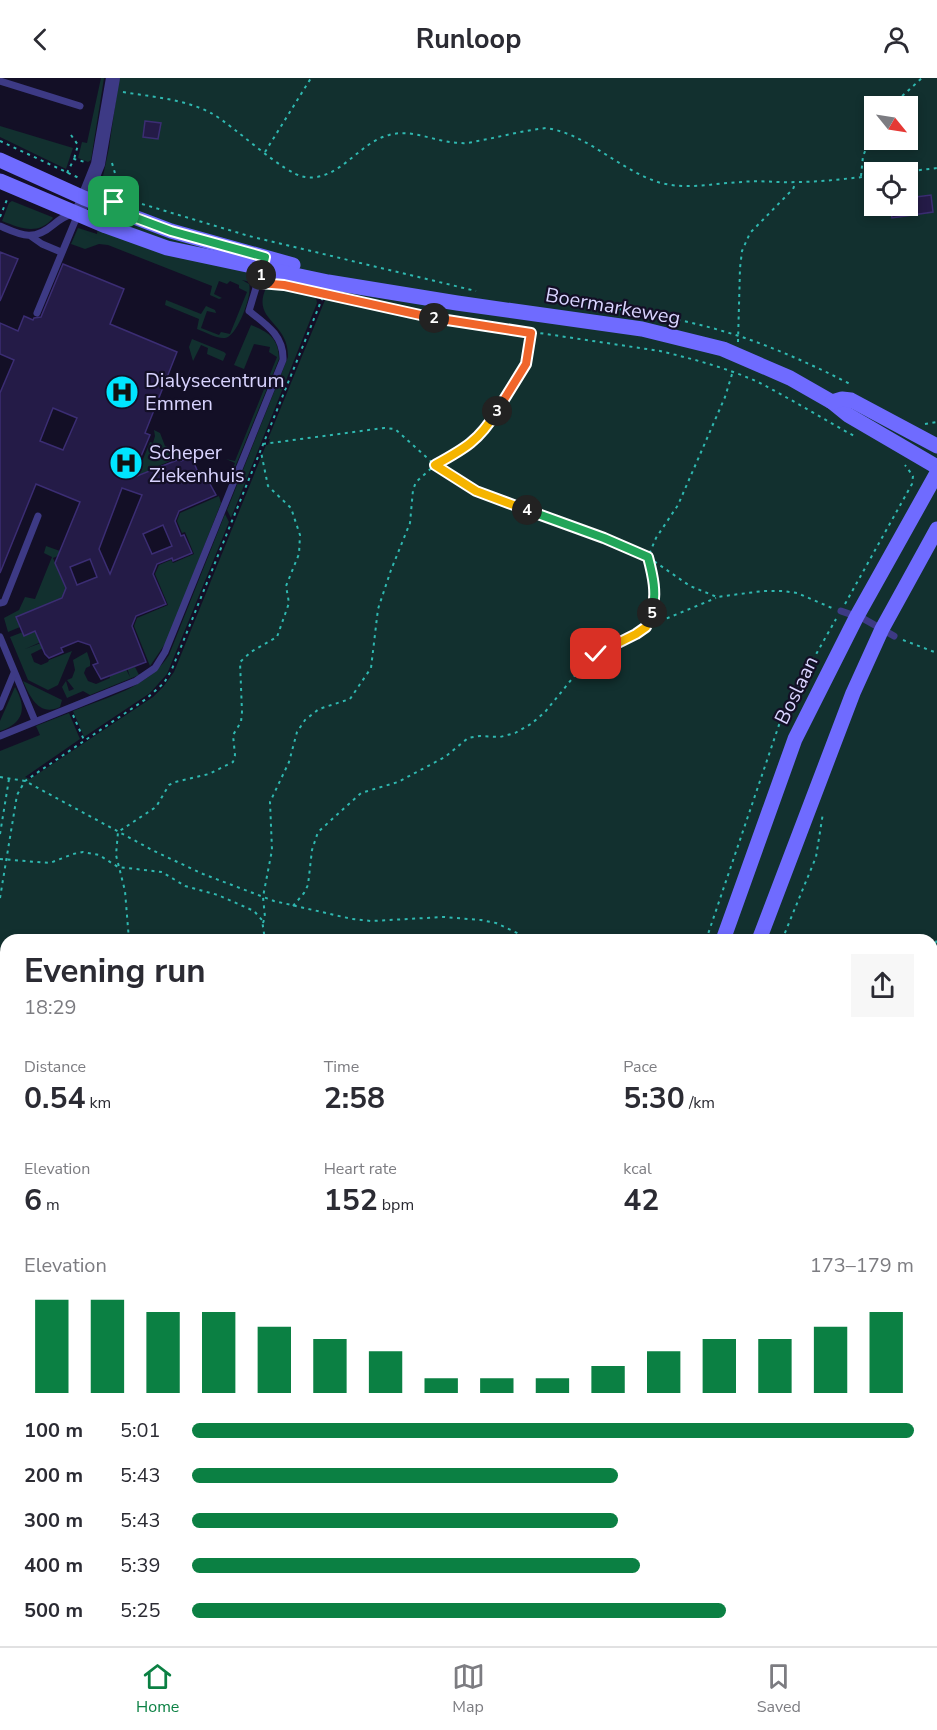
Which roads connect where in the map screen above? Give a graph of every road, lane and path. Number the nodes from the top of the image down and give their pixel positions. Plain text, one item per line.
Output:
1 (310, 78) edge
2 (922, 78) edge
3 (0, 81) edge
4 (112, 84) edge
5 (902, 96) edge
6 (80, 106) dead end
7 (71, 135) dead end
8 (0, 141) edge
9 (865, 150) edge
10 (265, 152) junction
11 (113, 155) dead end
12 (74, 159) junction
13 (0, 160) edge
14 (98, 164) junction
15 (937, 168) edge
16 (918, 170) edge
17 (861, 177) junction
18 (864, 177) edge
19 (0, 181) edge
20 (796, 182) junction
21 (0, 193) edge
22 (84, 198) junction
23 (112, 209) junction
24 (78, 214) junction
25 (0, 217) edge
26 (0, 226) edge
27 (32, 237) junction
28 (61, 252) junction
29 (264, 263) junction
30 (357, 301) dead end
31 (37, 313) dead end
32 (531, 333) junction
33 (738, 336) dead end
34 (733, 372) junction
35 (832, 402) junction
36 (861, 440) dead end
37 (263, 444) dead end
38 (937, 446) edge
39 (260, 452) dead end
40 (435, 465) junction
41 (937, 467) edge
42 (937, 473) edge
43 (39, 516) dead end
44 (937, 529) edge
45 (648, 557) junction
46 (717, 597) junction
47 (0, 603) edge
48 (841, 611) joint
49 (857, 616) junction
50 (646, 627) junction
51 (888, 632) junction
52 (0, 638) edge
53 (937, 653) edge
54 (15, 673) junction
55 (0, 707) edge
56 (69, 707) junction
57 (35, 721) junction
58 (0, 736) edge
59 (84, 740) dead end
60 (0, 777) edge
61 (9, 779) junction
62 (25, 781) junction
63 (824, 809) dead end
64 (118, 832) junction
65 (0, 834) edge
66 (0, 859) edge
67 (6, 860) junction
68 (118, 867) junction
69 (263, 897) junction
70 (0, 898) edge
71 (293, 906) junction
72 (263, 923) junction
73 (129, 934) edge
74 (264, 934) edge
75 (520, 934) edge
76 (725, 934) edge
77 (761, 934) edge
78 (784, 934) edge

1 - 10 path
2 - 5 path
3 - 6 lane
4 - 10 path
4 - 14 street
7 - 12 path
8 - 12 path
9 - 17 path
10 - 20 path
11 - 23 path
12 - 14 path
13 - 22 street, Boermarkeweg
14 - 22 street
15 - 16 path
17 - 18 path
17 - 20 path
19 - 24 street, Boermarkeweg
20 - 33 path
21 - 25 path
22 - 23 street, Boermarkeweg
22 - 24 street
23 - 29 street, Boermarkeweg
24 - 27 lane
24 - 28 lane
24 - 29 street, Boermarkeweg
26 - 27 lane
27 - 28 lane
28 - 31 lane
29 - 35 street, Boermarkeweg
29 - 56 lane
30 - 32 path
32 - 34 path
32 - 40 path
34 - 36 path
34 - 45 path
35 - 38 street, Boermarkeweg
35 - 41 street, Boermarkeweg
37 - 40 path
39 - 64 path
40 - 45 path
40 - 69 path
42 - 49 street, Boslaan
43 - 47 lane
44 - 51 street
45 - 46 path
45 - 50 path
46 - 48 path
46 - 50 path
48 - 49 lane
49 - 51 lane
49 - 76 street, Boslaan
50 - 71 path
51 - 53 path
51 - 77 street
52 - 54 lane
54 - 55 lane
54 - 57 lane
56 - 57 lane
56 - 59 path
57 - 58 lane
60 - 61 path
61 - 62 path
61 - 65 path
62 - 64 path
62 - 67 path
63 - 78 path
64 - 68 path
64 - 69 path
66 - 67 path
67 - 68 path
67 - 70 path
68 - 72 path
68 - 73 path
69 - 71 path
69 - 72 path
71 - 75 path
72 - 74 path

